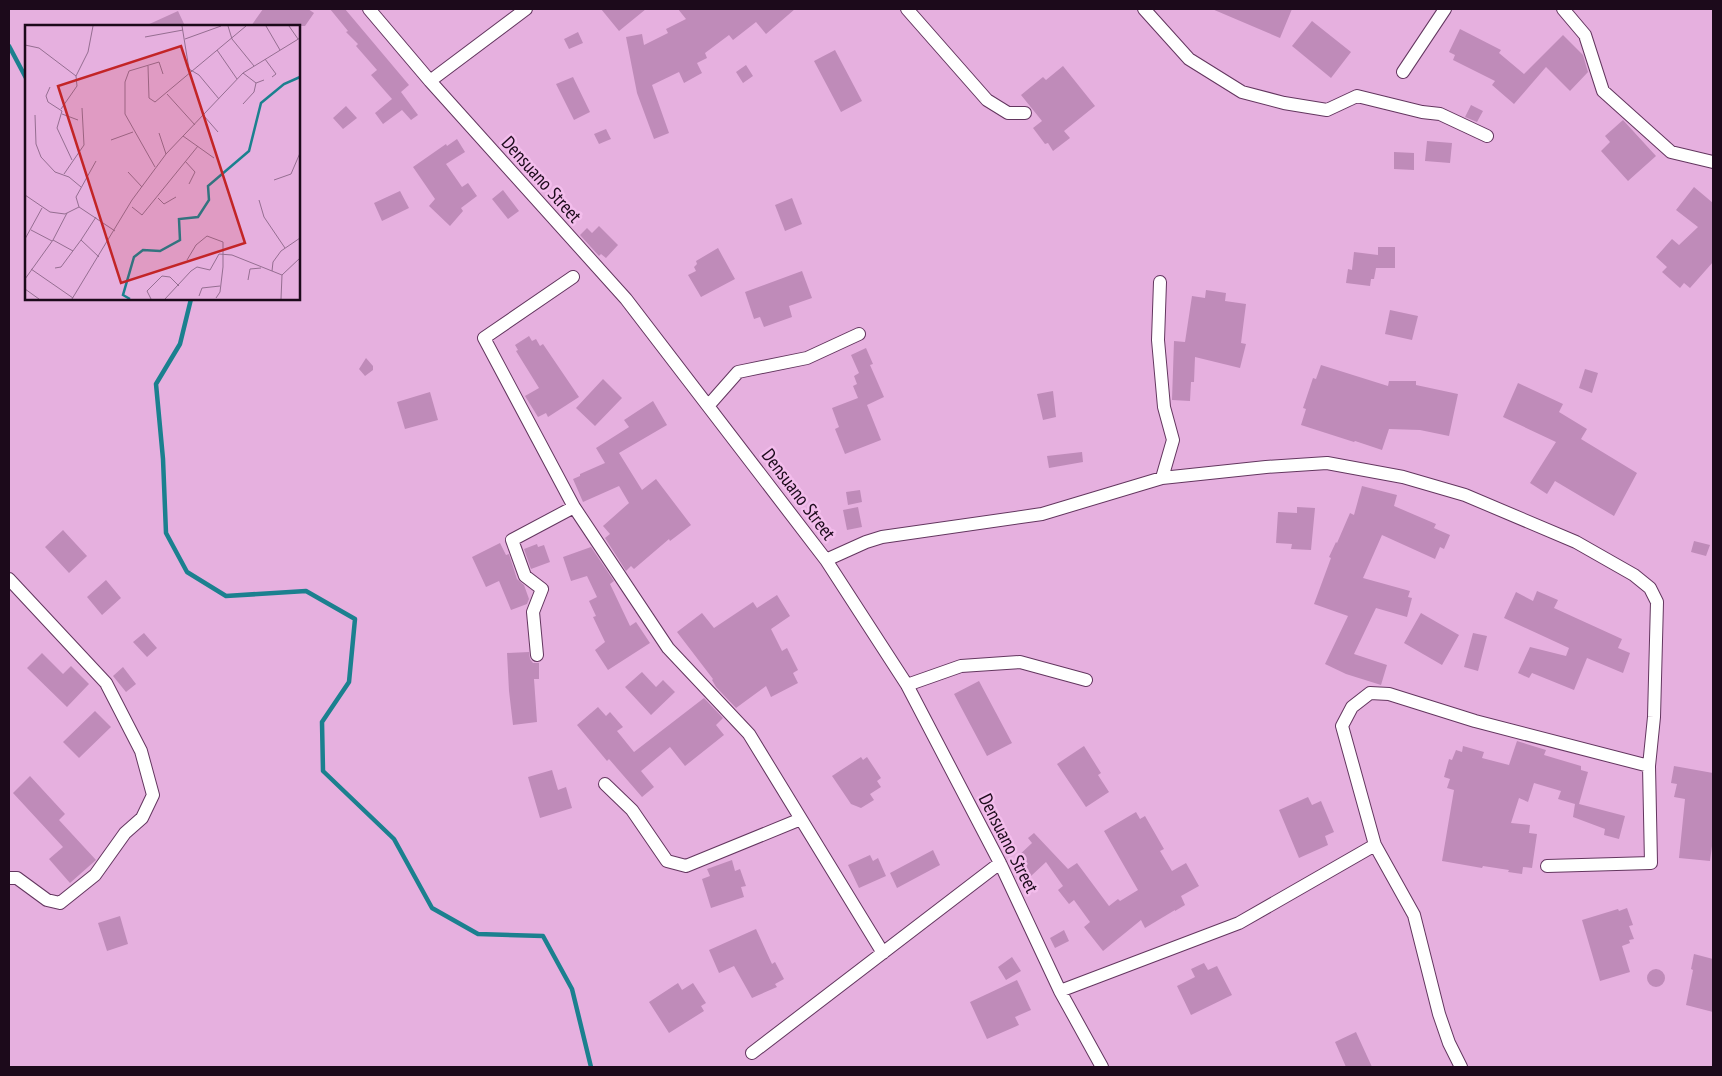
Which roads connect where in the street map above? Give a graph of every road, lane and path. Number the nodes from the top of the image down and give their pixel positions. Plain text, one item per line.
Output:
1 (369, 9) edge
2 (526, 9) edge
3 (907, 9) edge
4 (1144, 9) edge
5 (1445, 9) edge
6 (1563, 9) edge
7 (1403, 72) dead end
8 (430, 81) junction
9 (1025, 113) dead end
10 (1487, 136) dead end
11 (1713, 162) edge
12 (572, 277) dead end
13 (1160, 282) dead end
14 (859, 334) dead end
15 (708, 406) junction
16 (1162, 478) junction
17 (574, 507) junction
18 (826, 560) junction
19 (9, 579) edge
20 (537, 654) dead end
21 (1086, 680) dead end
22 (906, 685) junction
23 (1649, 766) junction
24 (605, 784) dead end
25 (801, 819) junction
26 (1375, 845) junction
27 (1000, 864) junction
28 (1547, 866) dead end
29 (9, 878) edge
30 (883, 953) junction
31 (1060, 992) junction
32 (752, 1053) dead end
33 (1102, 1067) edge
34 (1461, 1067) edge

1 - 8 street, Densuano Street
2 - 8 street
3 - 9 street
4 - 10 street
5 - 7 street
6 - 11 street
8 - 15 street, Densuano Street
12 - 17 street
13 - 16 street
14 - 15 street
15 - 18 street, Densuano Street
16 - 18 street
16 - 23 street
17 - 20 street
17 - 25 street
18 - 22 street, Densuano Street
19 - 29 street
21 - 22 street
22 - 27 street, Densuano Street
23 - 26 street
23 - 28 street
24 - 25 street
25 - 30 street
26 - 31 street
26 - 34 street
27 - 30 street
27 - 31 street, Densuano Street
30 - 32 street
31 - 33 street, Densuano Street

